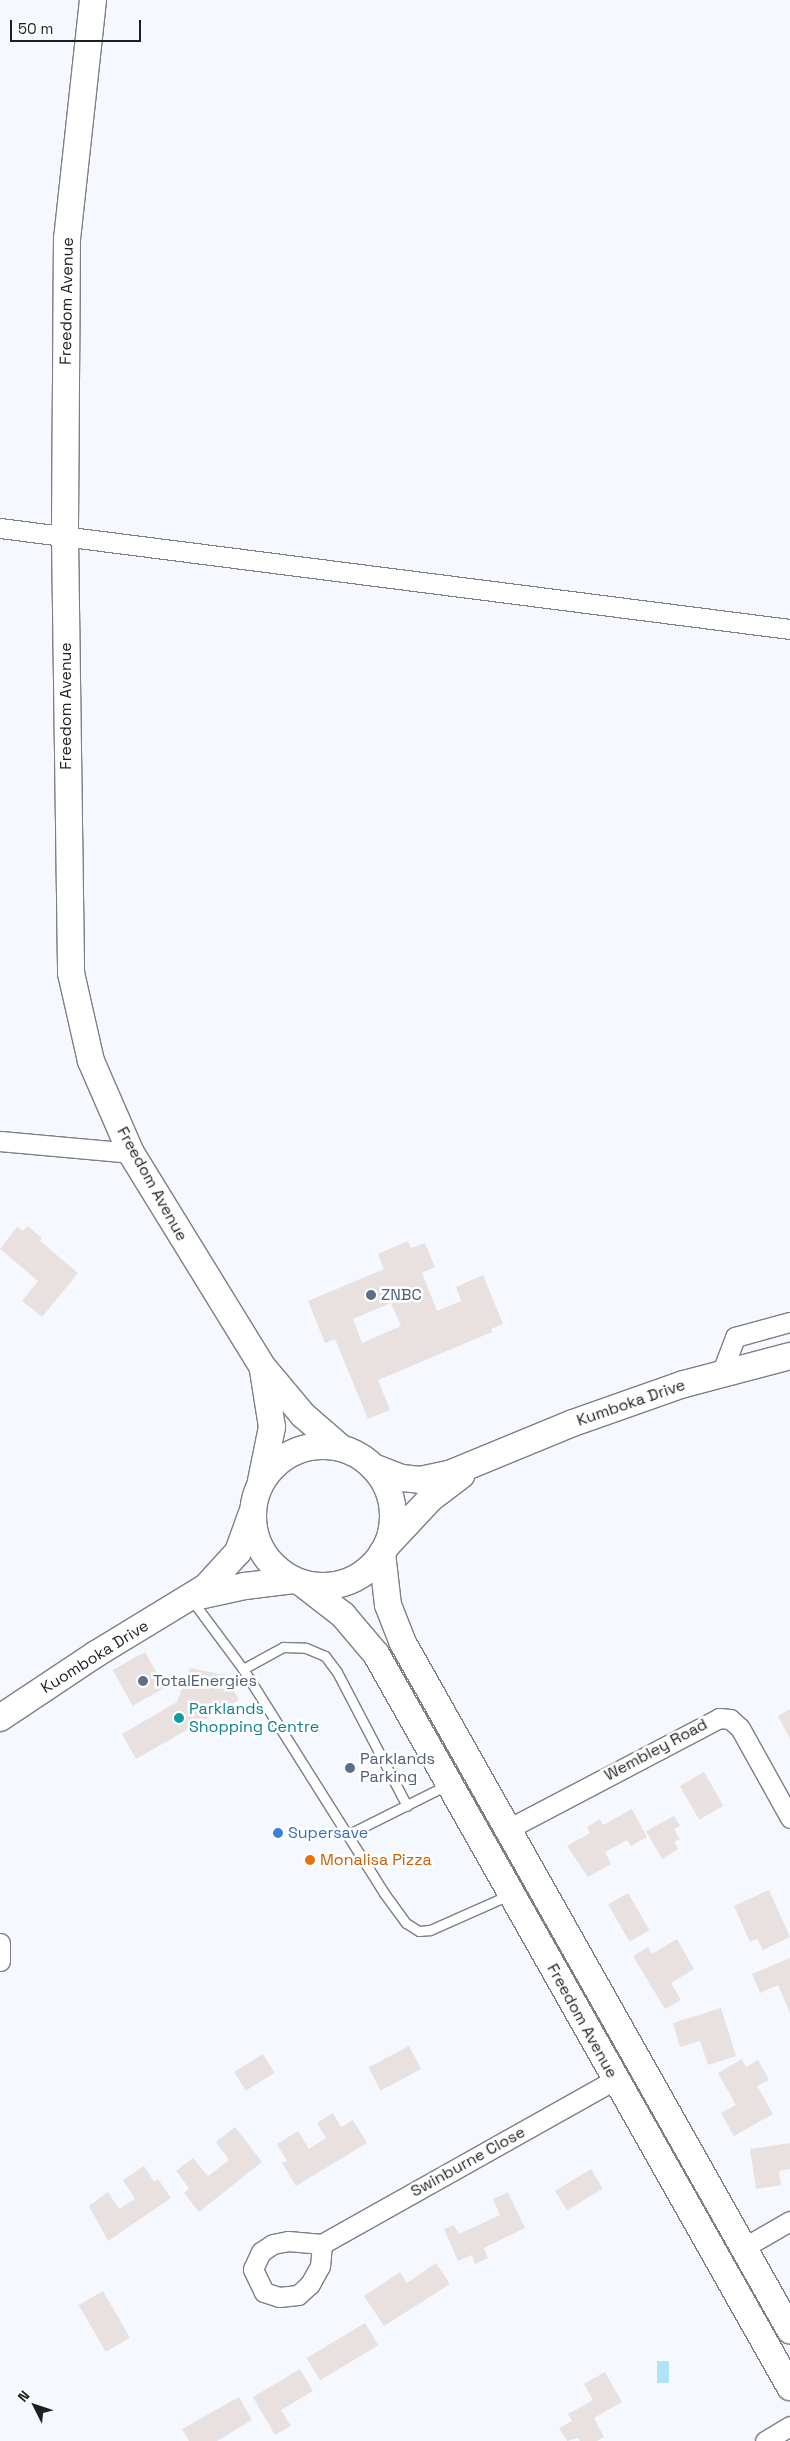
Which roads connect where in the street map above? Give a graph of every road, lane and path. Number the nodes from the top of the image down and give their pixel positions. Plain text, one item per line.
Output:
1 (93, 0) edge
2 (0, 528) edge
3 (65, 536) junction
4 (790, 629) edge
5 (0, 1141) edge
6 (131, 1153) junction
7 (790, 1322) edge
8 (790, 1356) edge
9 (262, 1366) junction
10 (721, 1374) junction
11 (341, 1448) junction
12 (478, 1463) junction
13 (373, 1467) junction
14 (257, 1497) junction
15 (384, 1549) junction
16 (299, 1582) junction
17 (191, 1599) junction
18 (243, 1669) junction
19 (0, 1718) edge
20 (451, 1783) junction
21 (407, 1806) junction
22 (790, 1818) edge
23 (508, 1829) junction
24 (349, 1834) junction
25 (512, 1894) junction
26 (590, 1974) junction
27 (614, 2080) junction
28 (790, 2221) edge
29 (322, 2244) dead end
30 (743, 2248) junction
31 (790, 2330) edge
32 (790, 2387) edge
33 (790, 2426) edge
34 (765, 2441) edge

1 - 3 main road, Freedom Avenue
2 - 3 street
3 - 4 street
3 - 6 main road, Freedom Avenue
5 - 6 street
6 - 9 main road, Freedom Avenue
7 - 10 street
8 - 10 main road, Kumboka Drive
9 - 11 main road, Freedom Avenue
9 - 14 main road, Freedom Avenue
10 - 12 main road, Kumboka Drive
11 - 13 main road
11 - 14 main road
12 - 13 main road, Kumboka Drive
12 - 15 main road, Kumboka Drive
13 - 15 main road
14 - 16 main road
14 - 17 main road
15 - 16 main road
15 - 23 main road, Freedom Avenue
16 - 17 main road
16 - 20 main road, Freedom Avenue
17 - 18 lane
17 - 19 main road, Kuomboka Drive
18 - 21 lane
18 - 24 lane
20 - 21 lane
20 - 25 main road, Freedom Avenue
21 - 24 lane
22 - 23 street, Wembley Road
23 - 26 main road, Freedom Avenue
24 - 25 lane
25 - 26 main road
25 - 27 main road, Freedom Avenue
26 - 30 main road, Freedom Avenue
27 - 29 street, Swinburne Close
27 - 32 main road, Freedom Avenue
28 - 30 street
30 - 31 main road, Freedom Avenue
33 - 34 street

